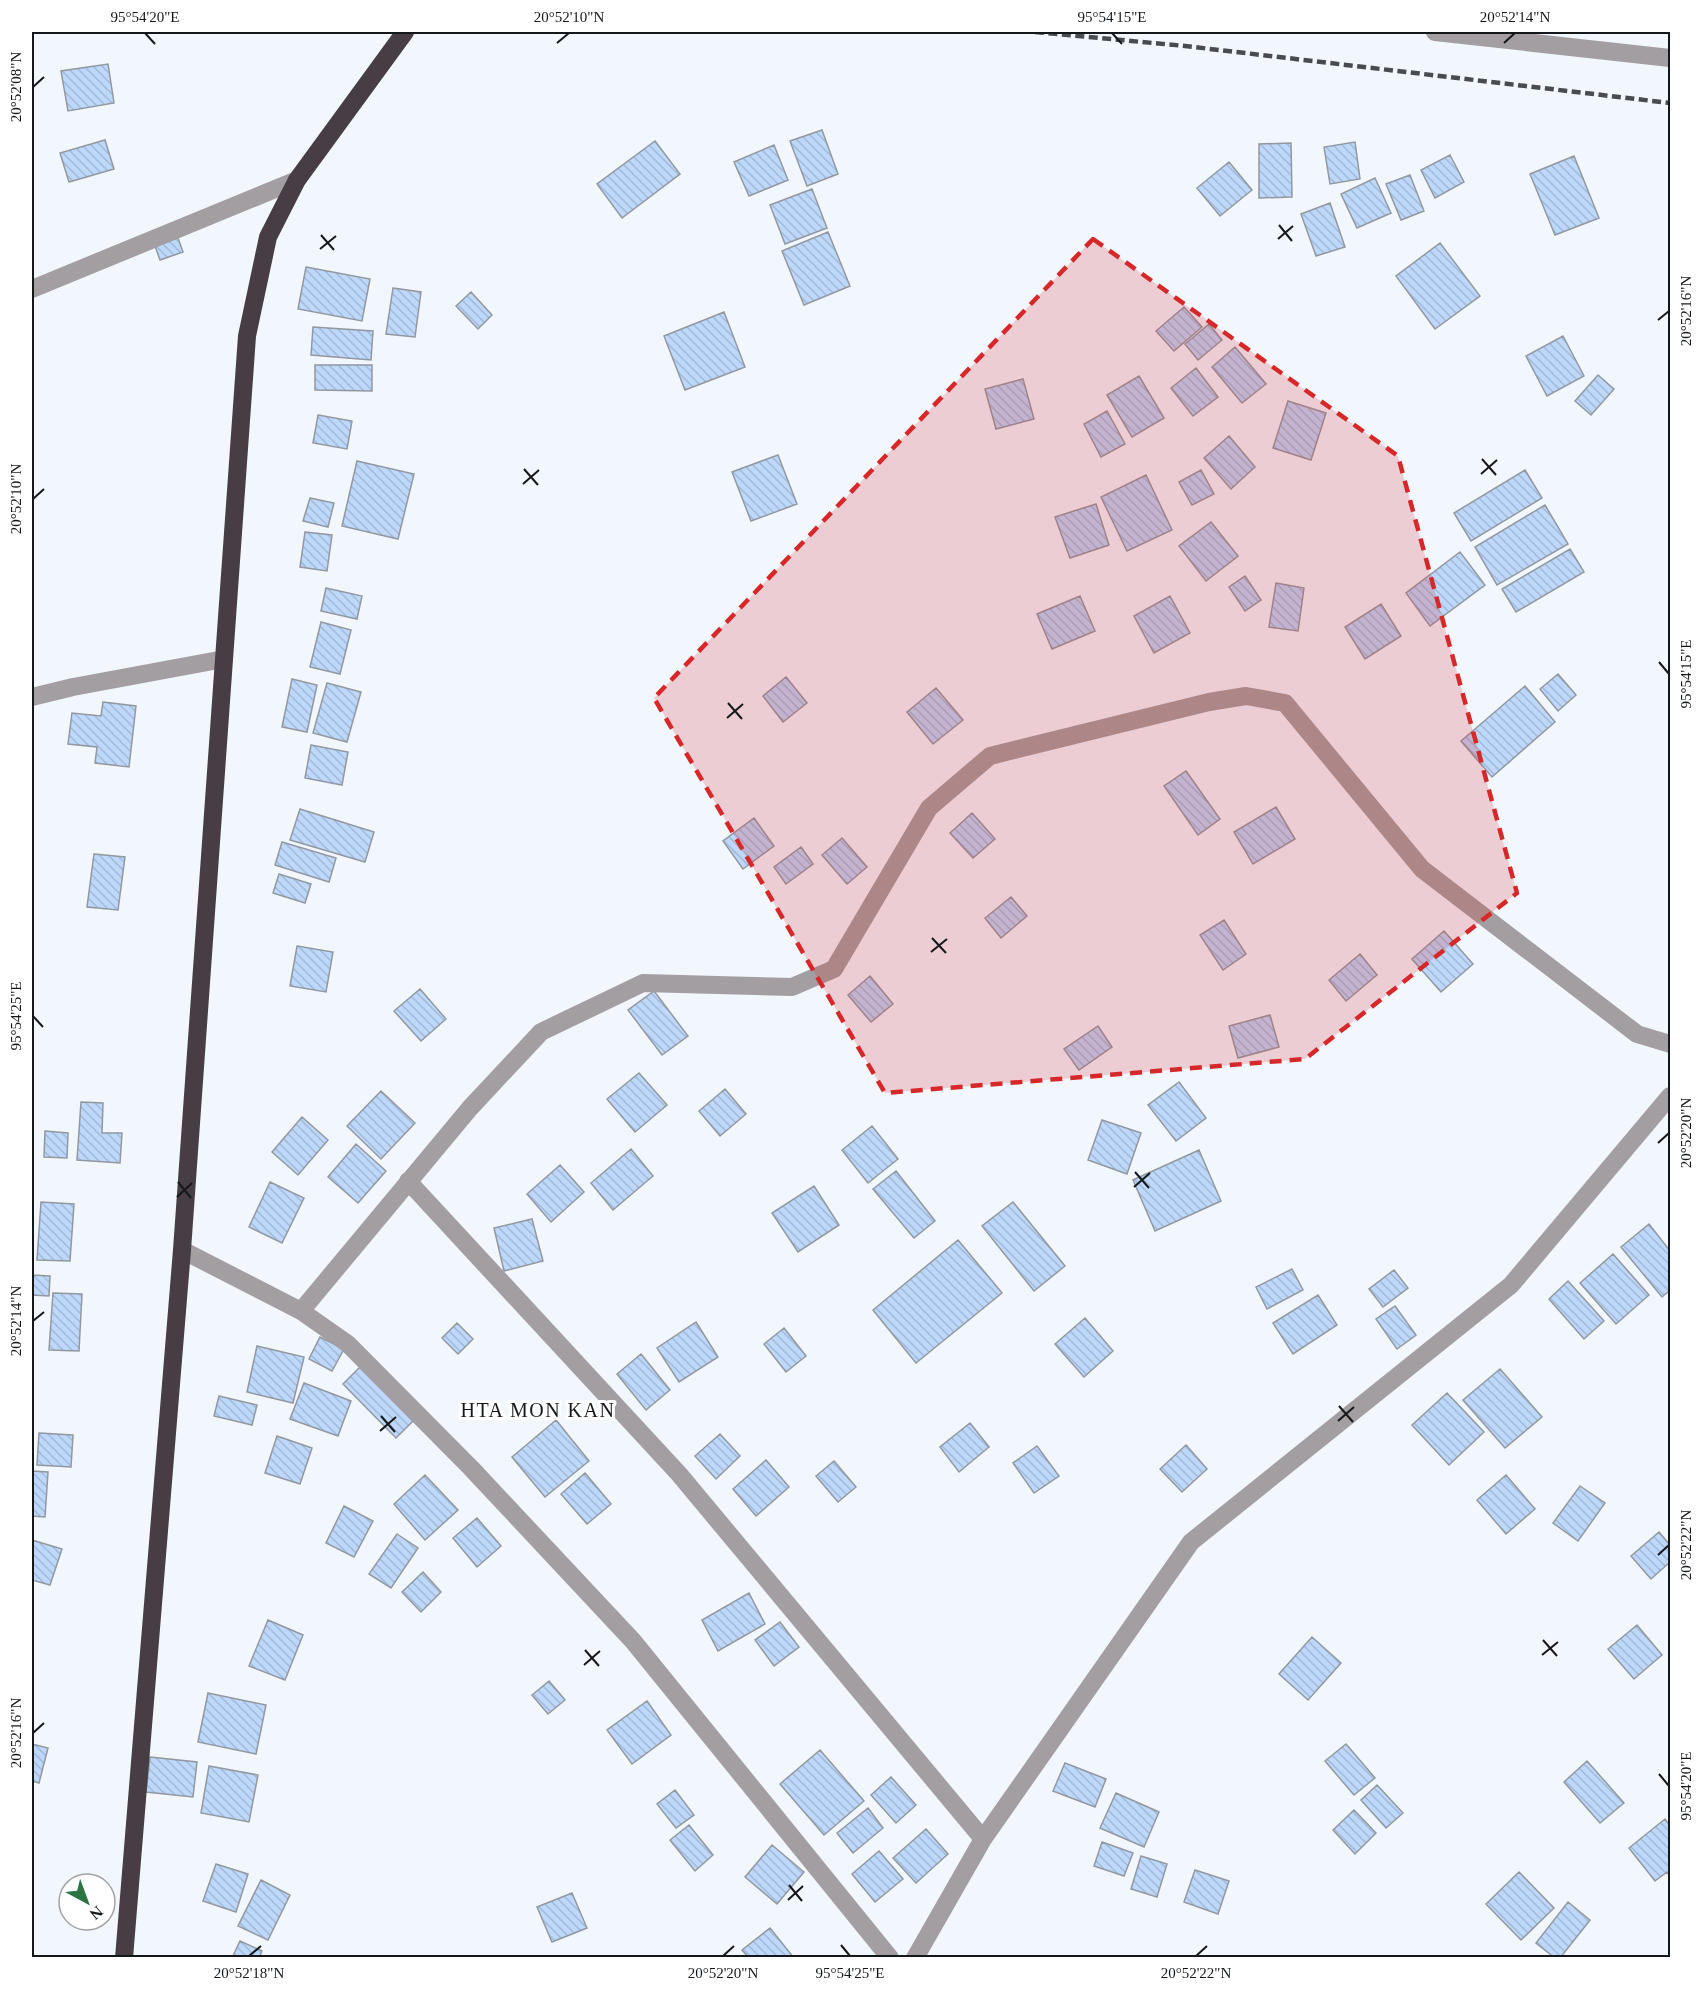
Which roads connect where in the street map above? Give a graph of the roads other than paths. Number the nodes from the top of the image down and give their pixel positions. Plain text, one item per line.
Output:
1 (405, 32) edge
2 (1435, 32) edge
3 (1671, 58) edge
4 (297, 180) junction
5 (32, 289) edge
6 (224, 660) junction
7 (32, 697) edge
8 (1671, 1044) edge
9 (1671, 1096) edge
10 (408, 1181) junction
11 (182, 1250) junction
12 (301, 1311) junction
13 (983, 1839) junction
14 (124, 1958) edge
15 (890, 1958) edge
16 (915, 1958) edge

1 - 4 highway
2 - 3 street
4 - 5 street
4 - 6 highway
6 - 7 street
6 - 11 highway
8 - 10 street
9 - 13 street
10 - 12 street
10 - 13 street
11 - 12 street
11 - 14 highway
12 - 15 street
13 - 16 street

